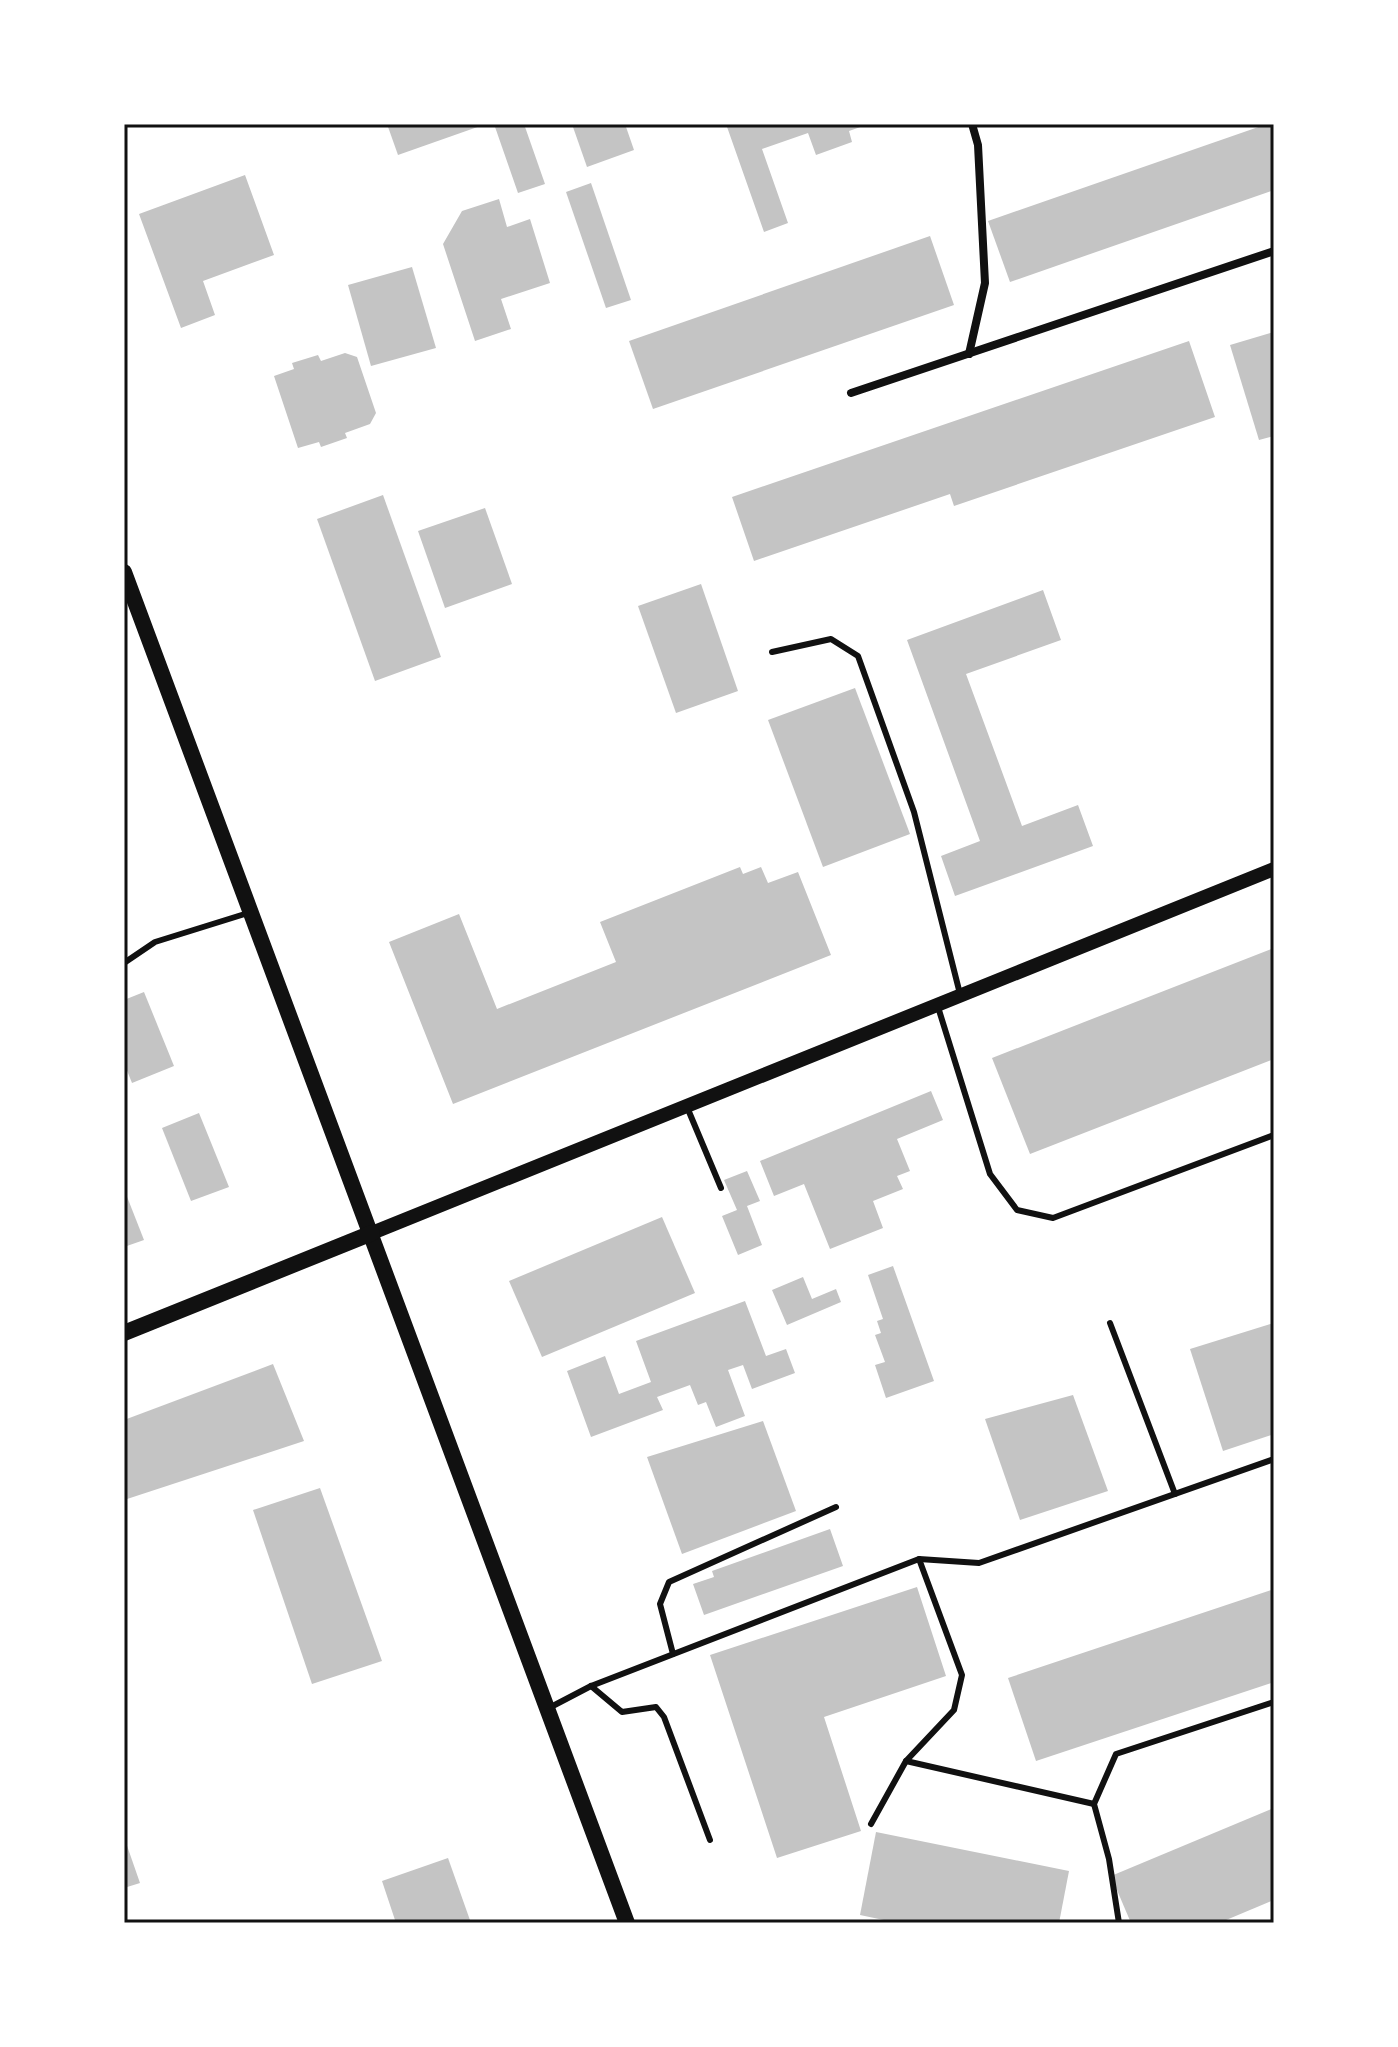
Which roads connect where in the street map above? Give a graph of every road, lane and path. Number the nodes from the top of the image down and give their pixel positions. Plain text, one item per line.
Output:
1 (972, 124) edge
2 (1274, 251) edge
3 (969, 354) junction
4 (851, 393) dead end
5 (124, 572) edge
6 (772, 652) dead end
7 (1274, 869) edge
8 (252, 911) junction
9 (124, 963) edge
10 (961, 997) junction
11 (938, 1007) junction
12 (687, 1107) junction
13 (1274, 1135) edge
14 (721, 1188) dead end
15 (372, 1233) junction
16 (1110, 1323) dead end
17 (124, 1333) edge
18 (1274, 1459) edge
19 (1175, 1494) junction
20 (836, 1507) dead end
21 (919, 1559) junction
22 (673, 1654) junction
23 (591, 1686) junction
24 (1274, 1702) edge
25 (547, 1709) junction
26 (906, 1761) junction
27 (1094, 1804) junction
28 (871, 1824) dead end
29 (710, 1840) dead end
30 (627, 1923) edge
31 (1119, 1923) edge

1 - 3 street
2 - 3 street
3 - 4 street
5 - 8 main road
6 - 10 lane
7 - 10 street
8 - 9 lane
8 - 15 main road
10 - 11 street
11 - 12 street
11 - 13 lane
12 - 14 lane
12 - 15 street
15 - 17 main road
15 - 25 main road
16 - 19 lane
18 - 19 lane
19 - 21 lane
20 - 22 lane
21 - 22 lane
21 - 26 lane
22 - 23 lane
23 - 25 lane
23 - 29 lane
24 - 27 lane
25 - 30 main road
26 - 27 lane
26 - 28 lane
27 - 31 lane

